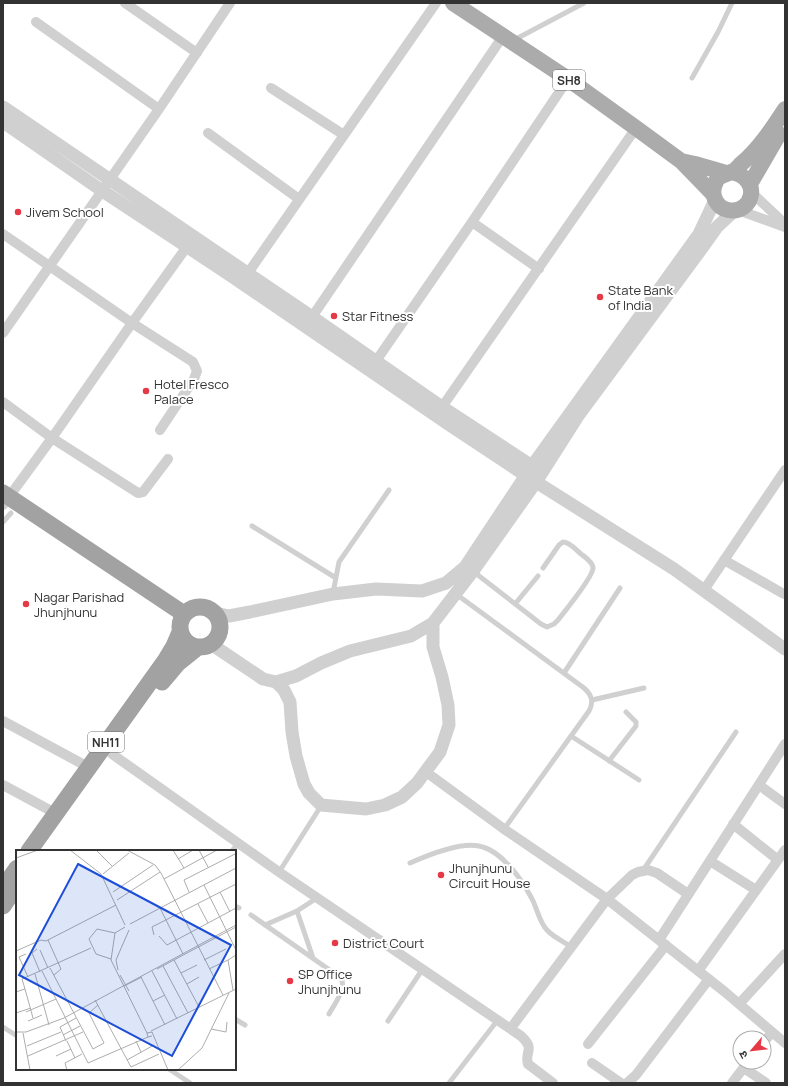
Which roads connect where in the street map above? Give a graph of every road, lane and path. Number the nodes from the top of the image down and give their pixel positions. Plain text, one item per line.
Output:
1 (125, 3) edge
2 (230, 3) edge
3 (436, 3) edge
4 (453, 3) edge
5 (584, 3) edge
6 (732, 3) edge
7 (36, 22) dead end
8 (507, 39) junction
9 (197, 53) junction
10 (692, 78) dead end
11 (568, 80) junction
12 (271, 88) dead end
13 (3, 107) edge
14 (159, 108) junction
15 (785, 109) edge
16 (3, 122) edge
17 (636, 128) junction
18 (783, 130) edge
19 (208, 133) dead end
20 (344, 135) junction
21 (681, 161) junction
22 (729, 173) junction
23 (109, 179) junction
24 (750, 188) junction
25 (101, 190) junction
26 (714, 197) junction
27 (299, 199) junction
28 (736, 210) junction
29 (472, 222) junction
30 (785, 225) edge
31 (3, 234) edge
32 (190, 242) junction
33 (49, 266) junction
34 (539, 269) junction
35 (248, 273) junction
36 (312, 317) junction
37 (132, 323) junction
38 (3, 333) edge
39 (376, 361) junction
40 (3, 402) edge
41 (442, 407) junction
42 (160, 430) dead end
43 (52, 438) junction
44 (168, 458) dead end
45 (785, 470) edge
46 (534, 474) junction
47 (389, 490) dead end
48 (5, 506) edge
49 (252, 526) dead end
50 (724, 560) junction
51 (543, 568) dead end
52 (473, 571) junction
53 (538, 576) dead end
54 (336, 578) junction
55 (620, 588) dead end
56 (704, 590) junction
57 (333, 594) junction
58 (456, 594) junction
59 (785, 594) edge
60 (515, 604) junction
61 (215, 613) junction
62 (181, 623) junction
63 (433, 624) junction
64 (205, 646) junction
65 (785, 649) edge
66 (564, 673) junction
67 (276, 682) junction
68 (644, 688) dead end
69 (592, 700) junction
70 (626, 712) dead end
71 (3, 721) edge
72 (736, 732) dead end
73 (571, 736) junction
74 (785, 744) edge
75 (112, 754) junction
76 (609, 761) junction
77 (88, 767) junction
78 (426, 772) junction
79 (639, 780) dead end
80 (759, 785) junction
81 (3, 786) edge
82 (785, 804) edge
83 (321, 805) junction
84 (55, 813) junction
85 (733, 824) junction
86 (504, 829) junction
87 (235, 847) edge
88 (30, 850) edge
89 (42, 850) edge
90 (785, 850) edge
91 (778, 860) junction
92 (710, 861) junction
93 (410, 863) dead end
94 (16, 869) edge
95 (643, 870) junction
96 (279, 872) junction
97 (16, 886) edge
98 (3, 888) edge
99 (756, 890) junction
100 (688, 894) junction
101 (317, 898) junction
102 (607, 899) junction
103 (3, 906) edge
104 (297, 911) junction
105 (251, 915) dead end
106 (265, 925) junction
107 (663, 943) junction
108 (572, 947) junction
109 (785, 954) edge
110 (313, 958) junction
111 (422, 970) junction
112 (698, 970) junction
113 (709, 979) junction
114 (739, 1004) junction
115 (329, 1014) dead end
116 (236, 1020) edge
117 (388, 1021) dead end
118 (497, 1021) junction
119 (245, 1025) dead end
120 (3, 1027) edge
121 (511, 1028) junction
122 (770, 1030) edge
123 (772, 1032) edge
124 (16, 1035) edge
125 (785, 1043) edge
126 (588, 1044) dead end
127 (592, 1063) dead end
128 (170, 1070) edge
129 (742, 1070) edge
130 (752, 1070) edge
131 (547, 1081) edge
132 (190, 1083) edge
133 (449, 1083) edge
134 (621, 1083) edge
135 (627, 1083) edge
136 (732, 1083) edge
137 (766, 1083) edge

1 - 9 street
2 - 9 street
3 - 20 street
4 - 8 main road, SH8
5 - 8 lane
6 - 10 lane
7 - 14 street
8 - 11 main road, SH8
8 - 36 street
9 - 14 street
11 - 17 main road, SH8
11 - 29 street
12 - 20 street
13 - 23 street
14 - 23 street
15 - 22 main road
16 - 25 street
17 - 21 main road, SH8
17 - 34 street
18 - 24 main road
19 - 27 street
20 - 27 street
21 - 22 main road, SH8
21 - 26 main road, SH8
22 - 24 main road, SH8
22 - 26 main road
23 - 25 street
23 - 32 street
24 - 28 main road
24 - 30 street
25 - 32 street
25 - 33 street
26 - 28 main road, SH8
26 - 46 street
27 - 35 street
28 - 30 street
28 - 46 street
29 - 34 street
29 - 39 street
31 - 33 street
32 - 35 street
32 - 37 street
32 - 46 street
33 - 37 street
33 - 38 street
34 - 41 street
35 - 36 street
36 - 39 street
37 - 42 street
37 - 43 street
39 - 41 street
40 - 43 street
41 - 46 street
43 - 44 street
43 - 48 street
45 - 50 street
46 - 52 street
46 - 56 street
46 - 57 street
47 - 54 lane
48 - 62 highway
49 - 54 lane
50 - 56 street
50 - 59 street
51 - 60 lane
52 - 58 street
52 - 60 lane
53 - 60 lane
54 - 57 lane
55 - 66 lane
56 - 65 street
57 - 61 street
58 - 63 street
58 - 66 lane
61 - 62 highway
61 - 64 highway, NH11
62 - 64 highway
62 - 77 highway, NH11
63 - 67 street
63 - 78 street
64 - 67 street
64 - 75 highway, NH11
66 - 69 lane
67 - 83 street
68 - 69 lane
69 - 73 lane
70 - 76 lane
71 - 77 street
72 - 95 lane
73 - 76 lane
73 - 86 lane
74 - 80 street
75 - 87 street
75 - 89 highway, NH11
76 - 79 lane
77 - 84 highway, NH11
78 - 83 street
78 - 86 street
80 - 82 street
80 - 85 street
81 - 84 street
83 - 96 lane
84 - 88 highway, NH11
85 - 91 street
85 - 92 street
86 - 102 street
87 - 96 street
90 - 91 street
91 - 99 street
92 - 99 street
92 - 100 street
93 - 108 lane
94 - 98 highway
95 - 100 street
95 - 102 street
96 - 101 street
97 - 103 highway
99 - 112 street
100 - 107 street
101 - 104 lane
101 - 111 street
102 - 107 street
102 - 108 street
104 - 106 lane
104 - 110 lane
105 - 106 lane
106 - 110 lane
107 - 112 street
107 - 126 street
108 - 121 street
109 - 114 street
110 - 115 lane
111 - 117 lane
111 - 118 street
112 - 113 street
113 - 114 street
113 - 135 street
114 - 122 street
116 - 119 lane
118 - 121 street
118 - 133 lane
120 - 124 lane
121 - 131 street
123 - 125 street
127 - 134 street
128 - 132 lane
129 - 136 street
130 - 137 street

